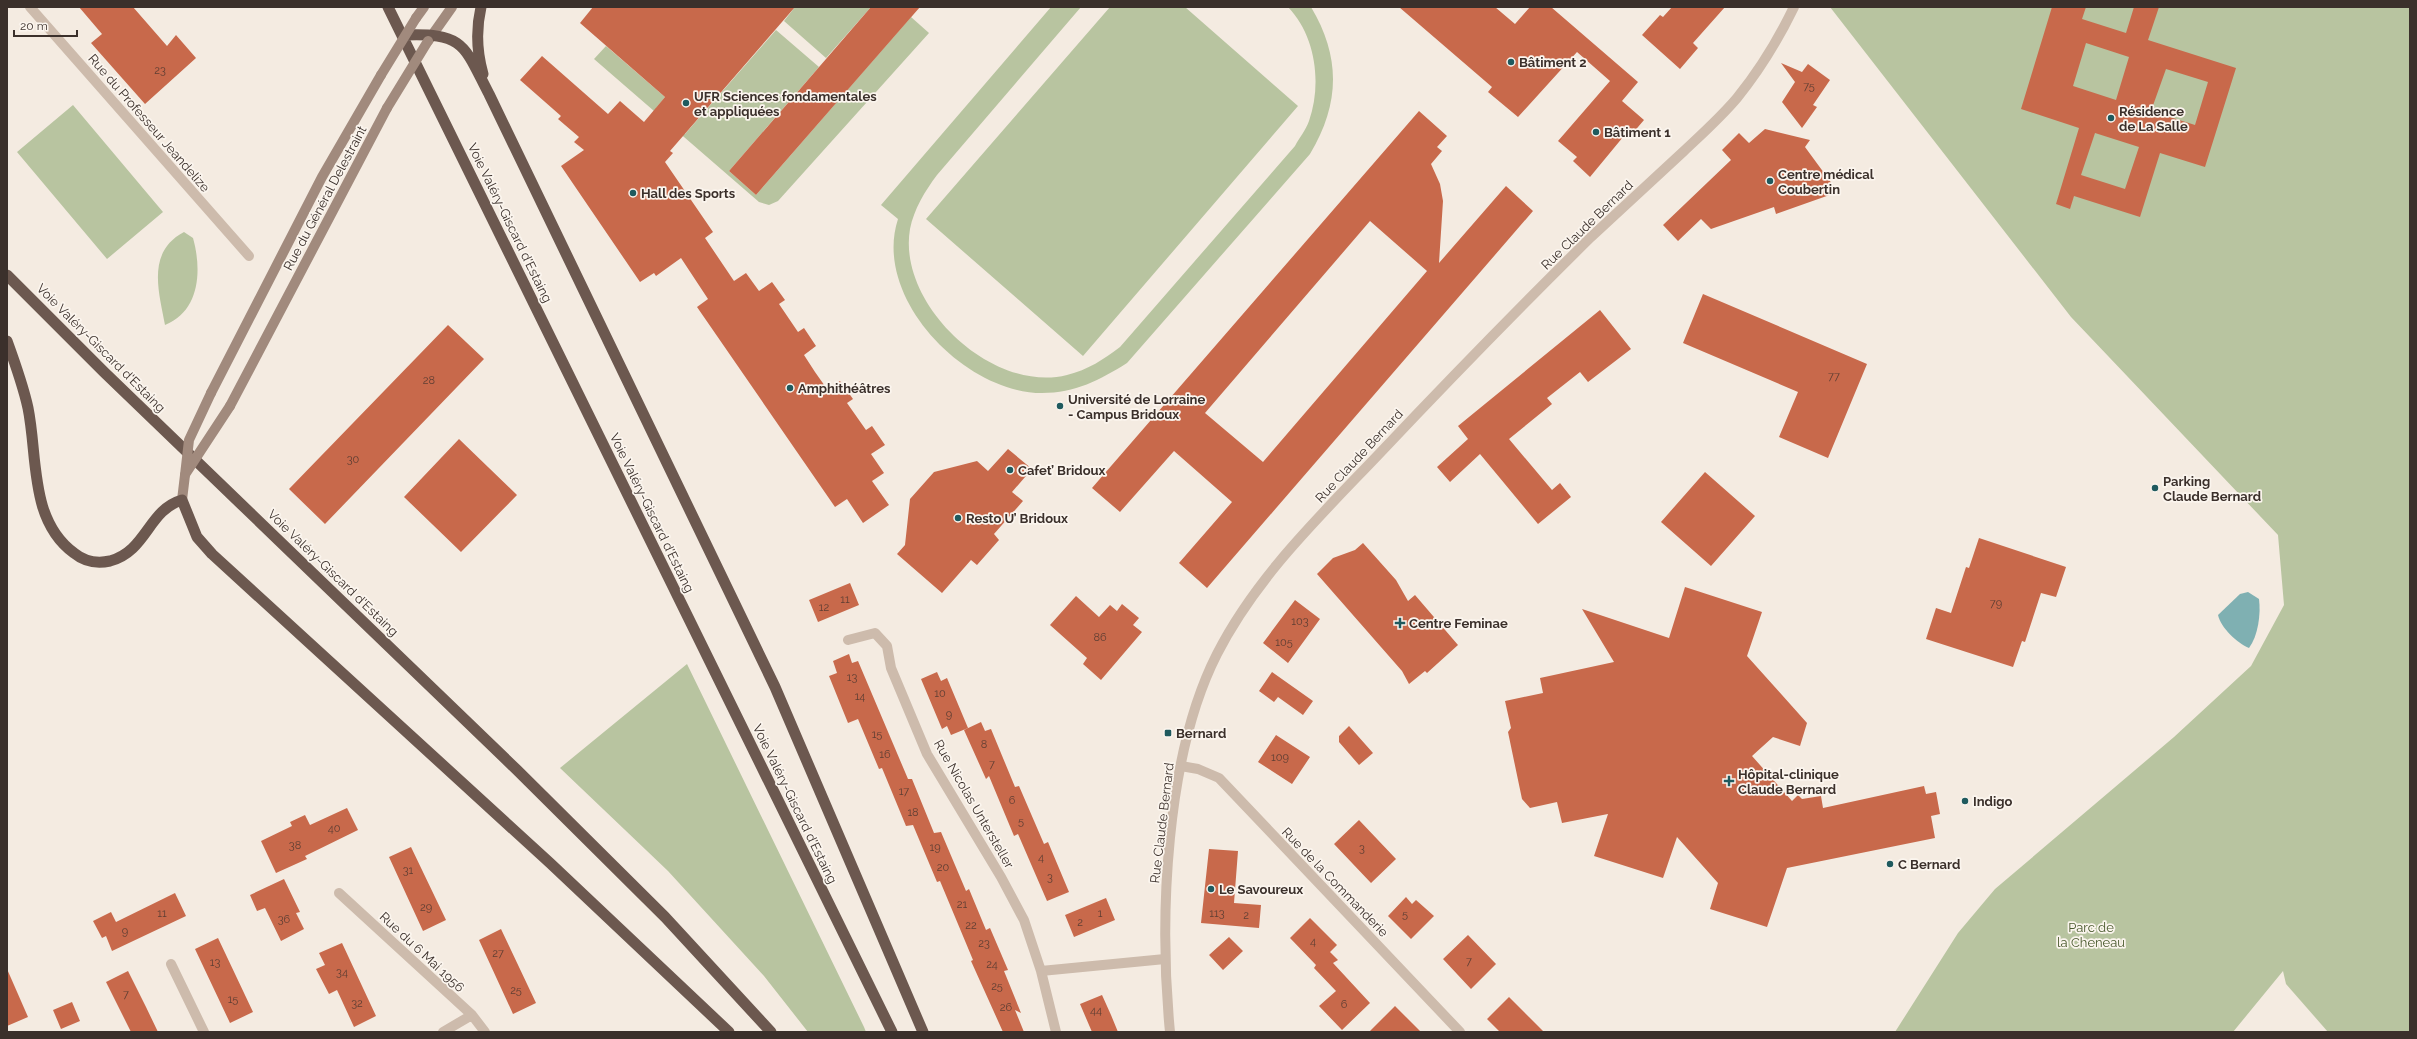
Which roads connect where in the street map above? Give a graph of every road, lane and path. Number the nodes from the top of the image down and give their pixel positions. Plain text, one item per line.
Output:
1 (30, 7) edge
2 (388, 7) edge
3 (424, 7) edge
4 (452, 7) edge
5 (481, 7) edge
6 (1794, 7) edge
7 (406, 35) junction
8 (431, 38) junction
9 (489, 94) junction
10 (249, 256) dead end
11 (7, 275) edge
12 (7, 341) edge
13 (185, 475) junction
14 (182, 500) junction
15 (848, 640) dead end
16 (1181, 766) junction
17 (339, 893) dead end
18 (1165, 959) junction
19 (171, 964) dead end
20 (1041, 971) junction
21 (472, 1015) junction
22 (204, 1032) edge
23 (443, 1032) edge
24 (485, 1032) edge
25 (729, 1032) edge
26 (771, 1032) edge
27 (892, 1032) edge
28 (923, 1032) edge
29 (1056, 1032) edge
30 (1170, 1032) edge
31 (1460, 1032) edge

1 - 10 street, Rue du Professeur Jeandelize
2 - 27 highway, Voie Valéry-Giscard d'Estaing
3 - 7 main road, Rue du Général Delestraint, bridge
4 - 8 main road, Rue du Général Delestraint
5 - 9 highway
6 - 16 street, Rue Claude Bernard
7 - 8 highway
7 - 13 main road, Rue du Général Delestraint, bridge
8 - 9 highway
8 - 13 main road, Rue du Général Delestraint, bridge
9 - 28 highway
11 - 26 highway, Voie Valéry-Giscard d'Estaing
12 - 14 highway
13 - 14 main road, Rue du Général Delestraint
14 - 25 highway
15 - 20 street, Rue Nicolas Untersteller
16 - 18 street, Rue Claude Bernard
16 - 31 street, Rue de la Commanderie
17 - 21 street, Rue du 6 Mai 1956
18 - 20 street
18 - 30 street, Rue Claude Bernard
19 - 22 street
20 - 29 street, Rue Nicolas Untersteller
21 - 23 street
21 - 24 street, Rue du 6 Mai 1956

